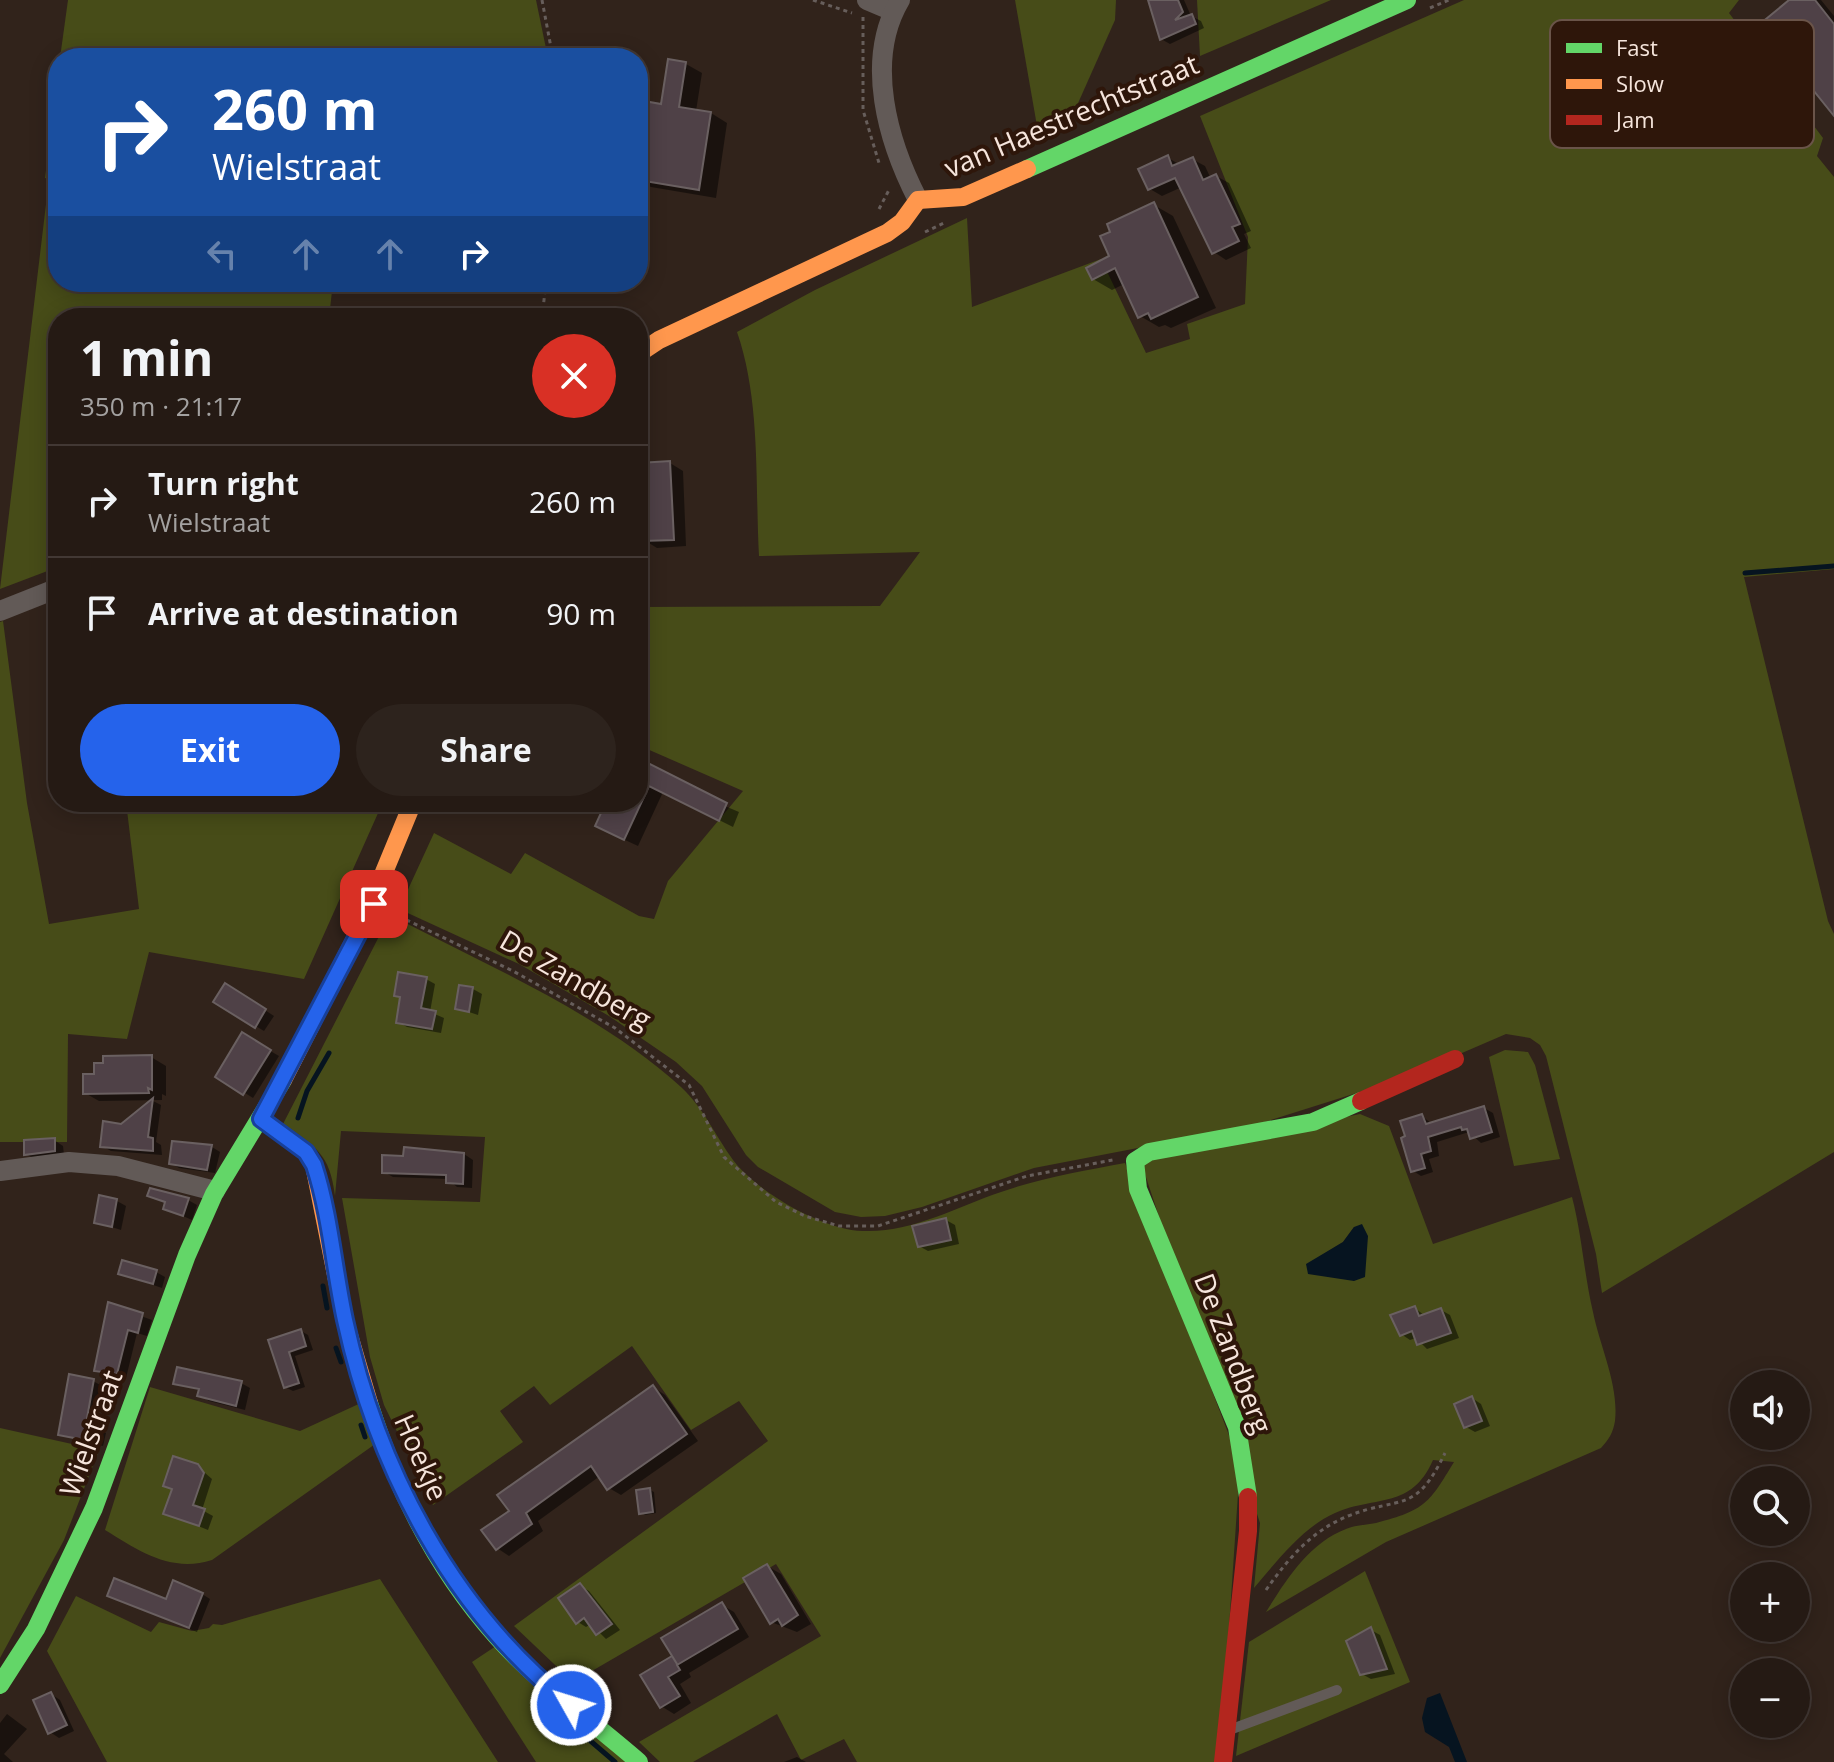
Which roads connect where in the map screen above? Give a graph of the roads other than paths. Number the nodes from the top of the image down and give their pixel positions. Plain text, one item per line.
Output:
1 (1407, 0) edge
2 (897, 6) edge
3 (865, 8) edge
4 (918, 200) junction
5 (648, 347) edge
6 (48, 592) edge
7 (0, 611) edge
8 (409, 812) edge
9 (1455, 1059) dead end
10 (261, 1119) junction
11 (0, 1171) edge
12 (215, 1191) junction
13 (0, 1685) edge
14 (1337, 1690) dead end
15 (1226, 1732) junction
16 (639, 1762) edge
17 (1223, 1762) edge

1 - 4 street, van Haestrechtstraat
2 - 3 street
2 - 4 street
4 - 5 street, van Haestrechtstraat
6 - 7 street
8 - 10 street, Wielstraat
9 - 15 street, De Zandberg
10 - 12 street, Wielstraat
10 - 16 street, Hoekje
11 - 12 street
12 - 13 street, Wielstraat
14 - 15 lane
15 - 17 street, De Zandberg

